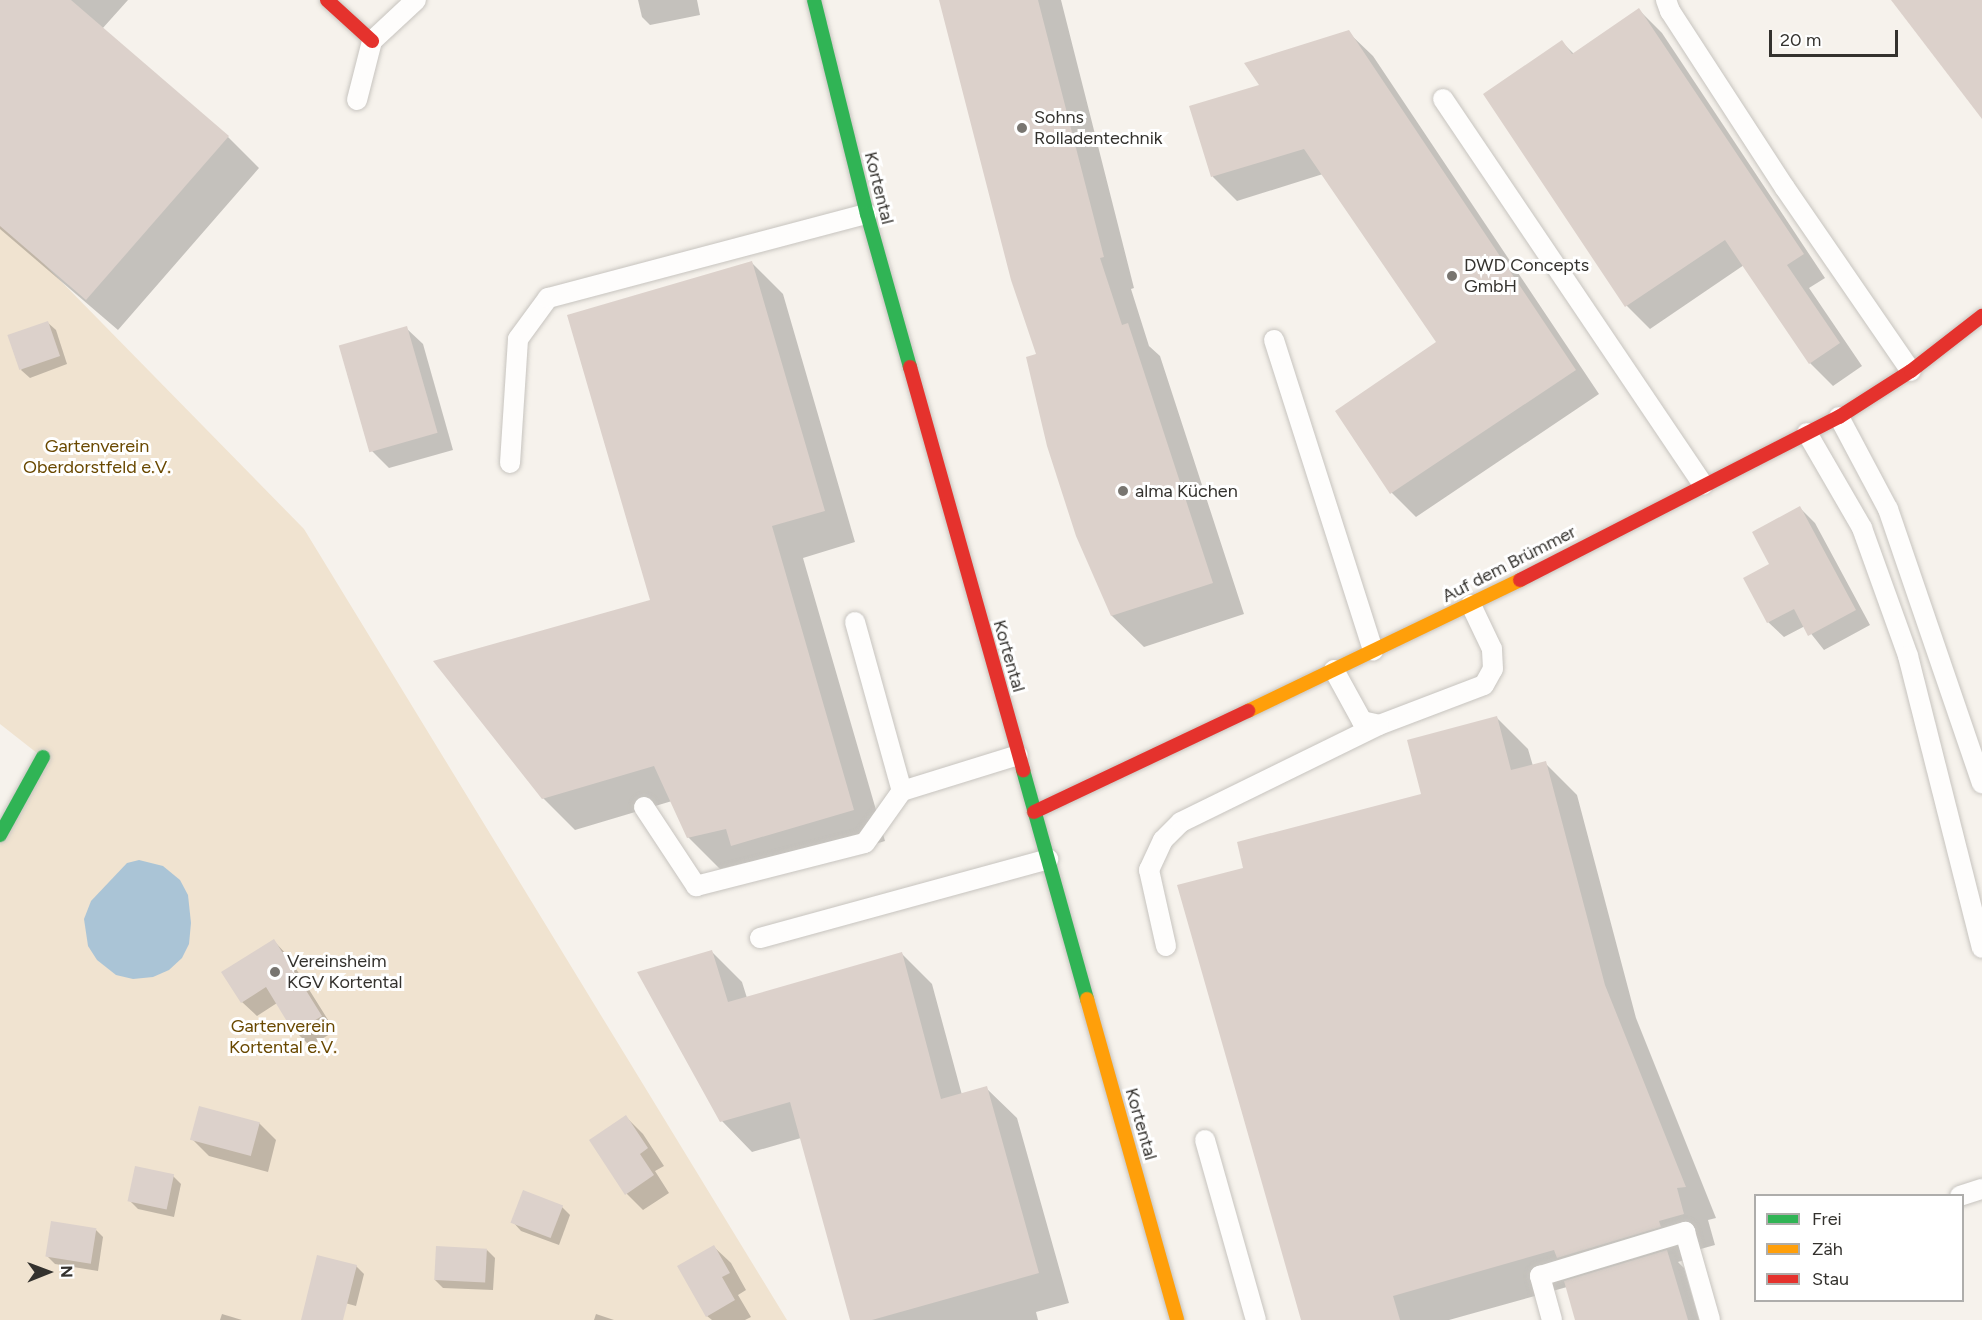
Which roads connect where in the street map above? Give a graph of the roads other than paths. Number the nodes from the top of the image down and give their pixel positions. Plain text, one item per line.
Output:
1 (327, 0) edge
2 (416, 0) edge
3 (814, 0) edge
4 (1666, 0) edge
5 (372, 41) junction
6 (1443, 99) dead end
7 (357, 100) dead end
8 (867, 214) junction
9 (1982, 316) edge
10 (1274, 340) dead end
11 (1911, 371) junction
12 (1839, 417) junction
13 (1808, 433) junction
14 (510, 463) dead end
15 (1704, 484) junction
16 (1471, 605) junction
17 (855, 622) dead end
18 (1373, 651) junction
19 (1334, 670) junction
20 (1379, 725) junction
21 (1018, 755) junction
22 (43, 757) dead end
23 (1982, 783) edge
24 (902, 791) junction
25 (644, 807) dead end
26 (1034, 812) junction
27 (0, 835) edge
28 (1048, 859) junction
29 (760, 938) dead end
30 (1166, 946) dead end
31 (1982, 948) edge
32 (1205, 1140) dead end
33 (1982, 1189) edge
34 (1964, 1195) edge
35 (1177, 1320) edge
36 (1256, 1320) edge
37 (1552, 1320) edge
38 (1710, 1320) edge

1 - 5 street
2 - 5 lane
3 - 8 street, Kortental
4 - 11 lane
5 - 7 lane
6 - 15 lane
8 - 14 lane
8 - 21 street, Kortental
9 - 11 street, Auf dem Brümmer
10 - 18 lane
11 - 12 street, Auf dem Brümmer
12 - 13 street, Auf dem Brümmer
12 - 23 lane
13 - 15 street, Auf dem Brümmer
13 - 31 lane
15 - 16 street, Auf dem Brümmer
16 - 18 street, Auf dem Brümmer
16 - 20 lane
17 - 24 lane
18 - 19 street, Auf dem Brümmer
19 - 20 lane
19 - 26 street, Auf dem Brümmer
20 - 30 lane
21 - 24 lane
21 - 26 street, Kortental
22 - 27 street
24 - 25 lane
26 - 28 street, Kortental
28 - 29 lane
28 - 35 street, Kortental
32 - 36 lane
33 - 34 lane
37 - 38 lane

